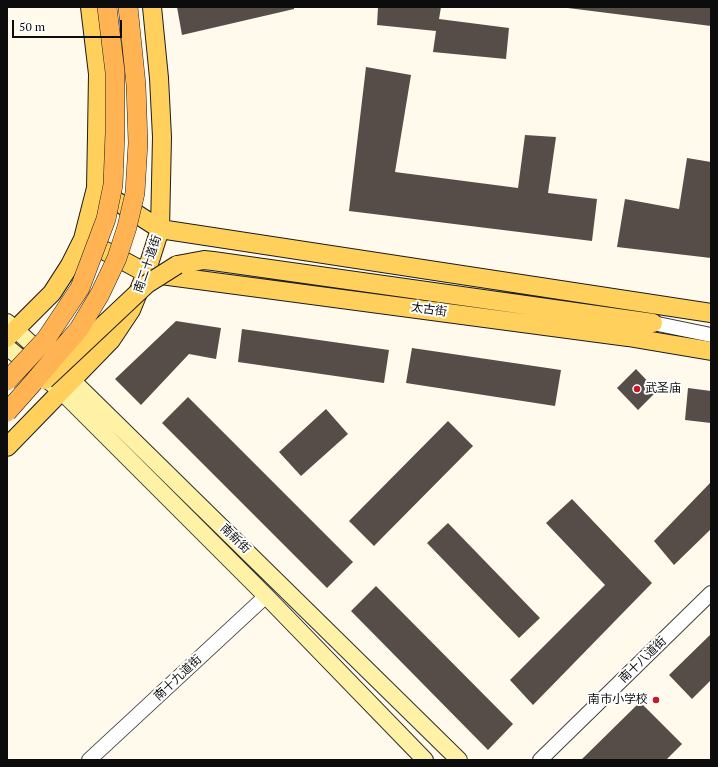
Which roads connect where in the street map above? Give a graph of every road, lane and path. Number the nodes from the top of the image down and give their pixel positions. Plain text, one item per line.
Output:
1 (90, 7) edge
2 (108, 7) edge
3 (128, 7) edge
4 (152, 7) edge
5 (96, 188) junction
6 (160, 230) junction
7 (83, 239) junction
8 (146, 273) junction
9 (711, 314) edge
10 (653, 323) joint
11 (10, 330) edge
12 (711, 335) edge
13 (7, 347) edge
14 (711, 351) edge
15 (7, 381) edge
16 (68, 386) junction
17 (7, 413) edge
18 (7, 447) edge
19 (711, 593) edge
20 (266, 596) junction
21 (90, 760) edge
22 (425, 760) edge
23 (459, 760) edge
24 (540, 760) edge

1 - 5 main road
2 - 15 highway, bridge
3 - 17 highway, bridge
4 - 6 main road, 南二十道街
5 - 6 main road
5 - 7 main road
6 - 8 main road, 南二十道街
6 - 9 main road
7 - 8 main road
7 - 11 main road
8 - 14 main road, 太古街
8 - 16 main road, 南二十道街
10 - 12 street, 太古街
10 - 17 main road, 太古街, bridge
11 - 16 main road, 南新街
13 - 16 main road, 南新街
16 - 18 main road, 南二十道街
16 - 20 main road, 南新街
16 - 23 main road, 南新街
19 - 24 street, 南十八道街
20 - 21 street, 南十九道街
20 - 22 main road, 南新街

